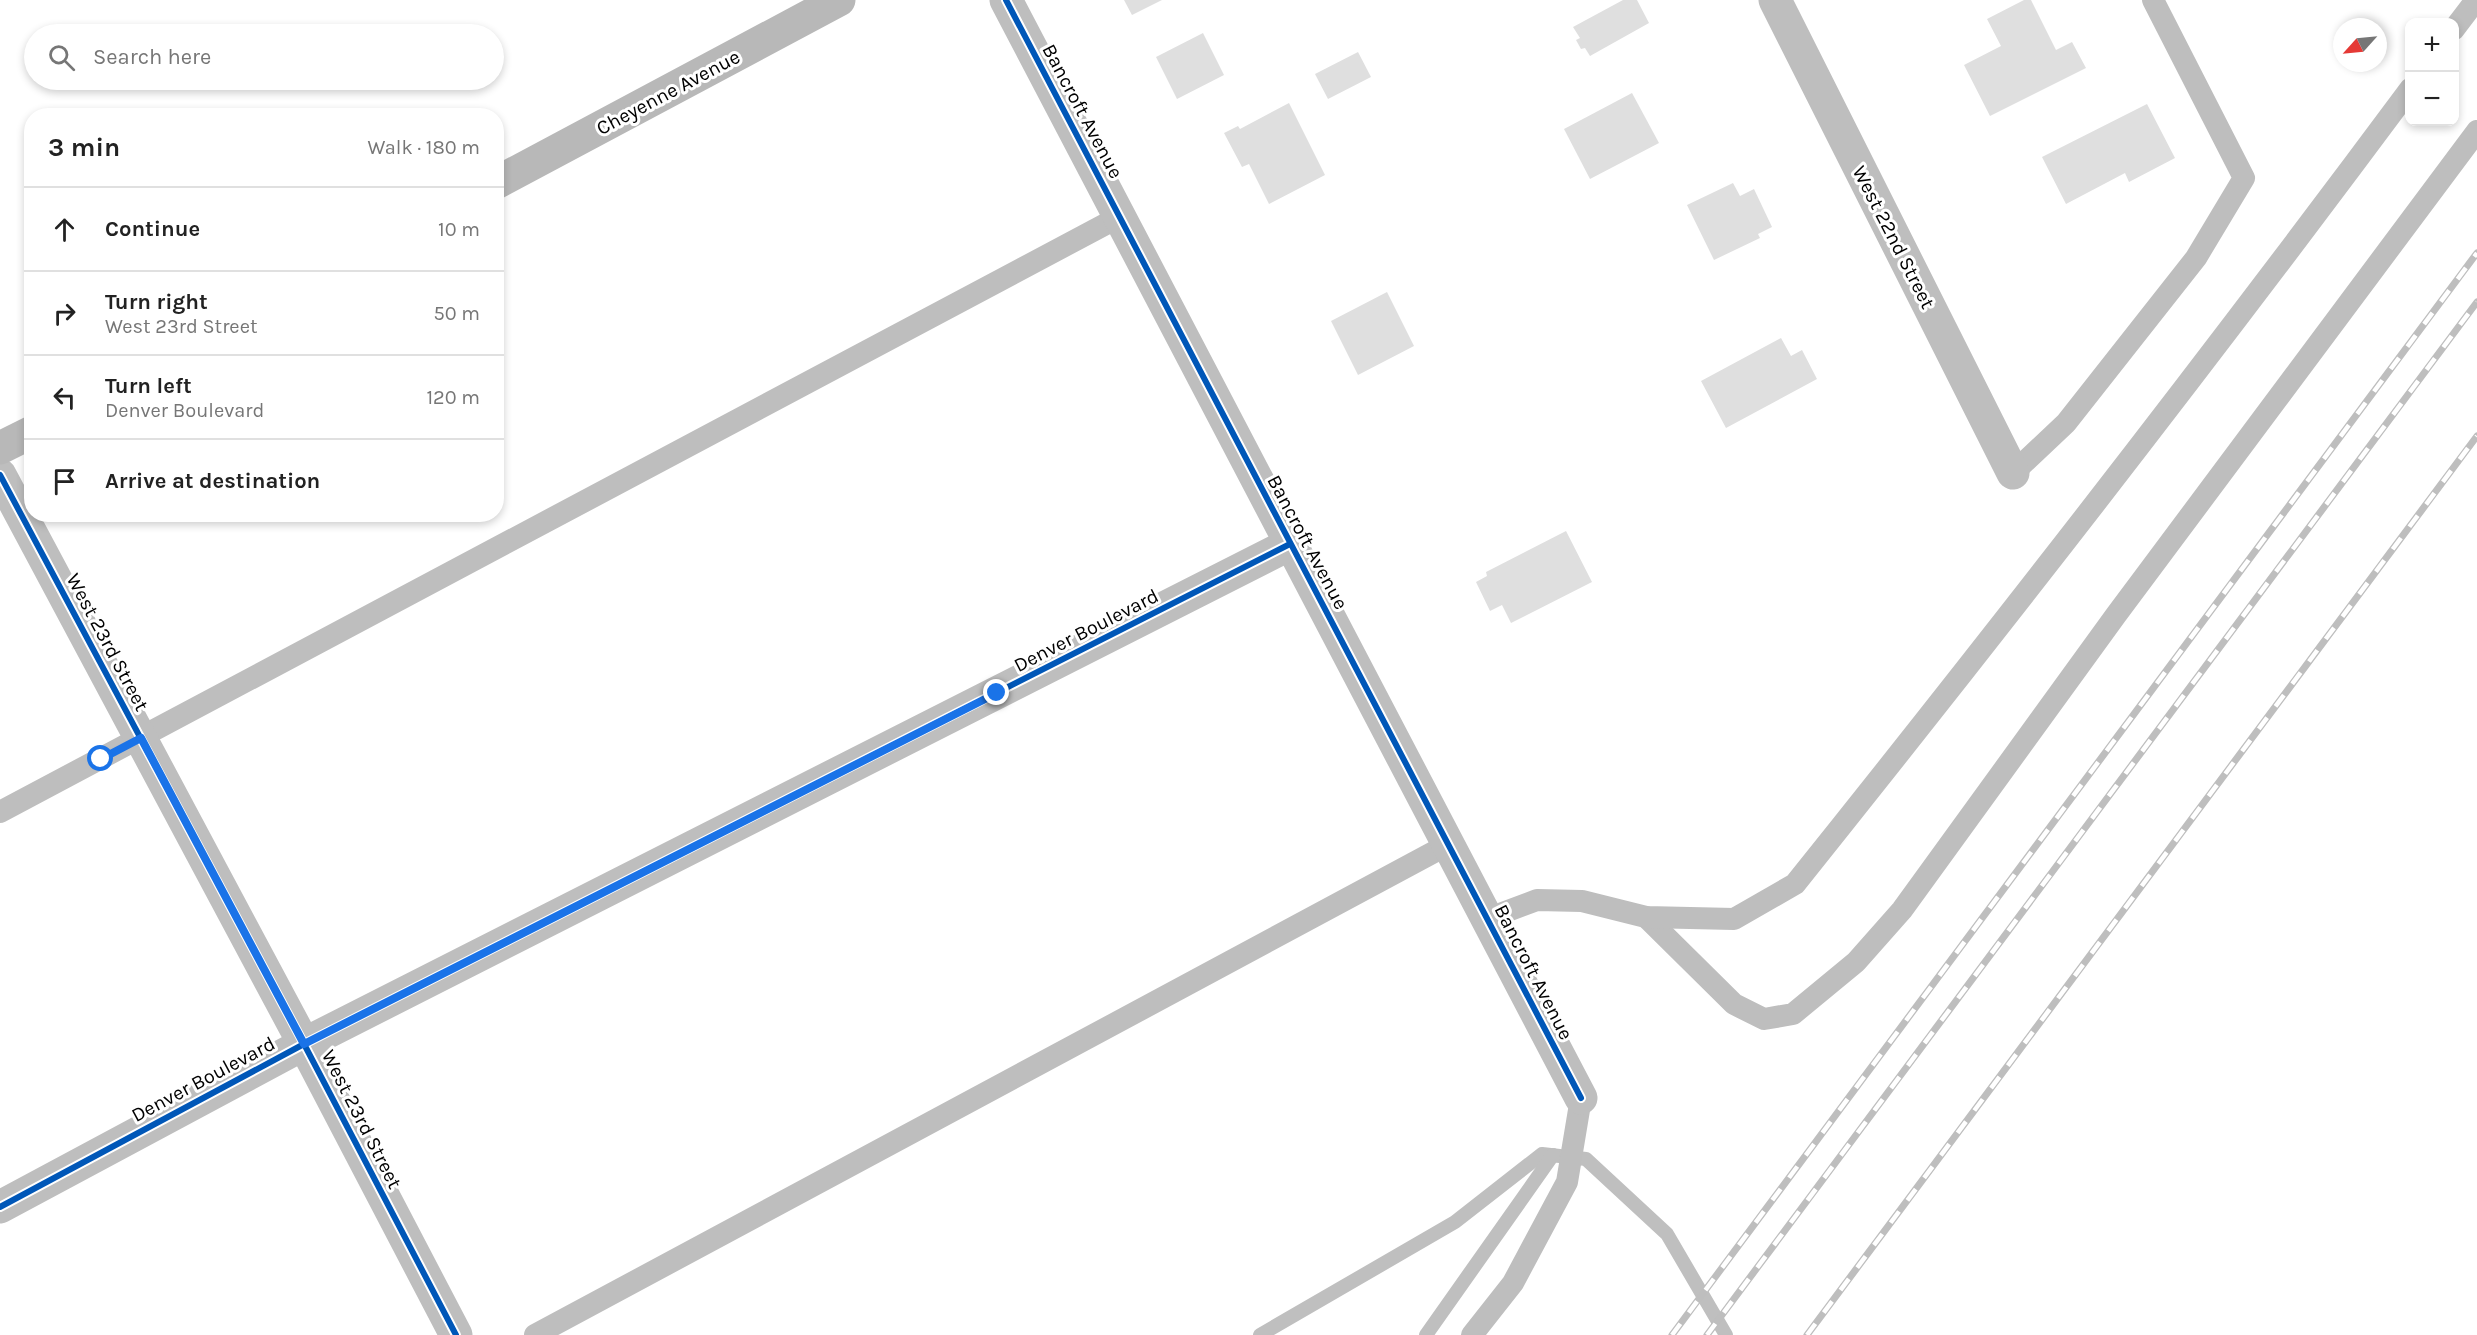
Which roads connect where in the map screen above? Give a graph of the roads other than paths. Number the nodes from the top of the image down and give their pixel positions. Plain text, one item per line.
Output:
1 (839, 0) edge
2 (1006, 0) edge
3 (1775, 0) edge
4 (2153, 0) edge
5 (2476, 0) edge
6 (2459, 22) edge
7 (2405, 94) edge
8 (2477, 131) edge
9 (504, 179) edge
10 (1119, 217) junction
11 (24, 436) edge
12 (0, 448) edge
13 (2013, 473) joint
14 (0, 475) edge
15 (24, 520) edge
16 (25, 522) edge
17 (1290, 544) junction
18 (141, 738) junction
19 (0, 812) edge
20 (1447, 845) junction
21 (1646, 917) junction
22 (1489, 918) junction
23 (304, 1044) junction
24 (1581, 1098) joint
25 (0, 1207) edge
26 (456, 1335) edge
27 (536, 1335) edge
28 (1472, 1335) edge

1 - 9 street, Cheyenne Avenue
2 - 10 street, Bancroft Avenue
3 - 13 street, West 22nd Street
4 - 13 lane
5 - 6 lane
7 - 21 lane
8 - 21 lane
10 - 17 street, Bancroft Avenue
10 - 18 lane
11 - 12 street
14 - 15 street, West 23rd Street
16 - 18 street, West 23rd Street
17 - 20 street, Bancroft Avenue
17 - 23 street, Denver Boulevard
18 - 19 lane
18 - 23 street, West 23rd Street
20 - 22 street, Bancroft Avenue
20 - 27 lane
21 - 22 lane
22 - 24 street, Bancroft Avenue
23 - 25 street, Denver Boulevard
23 - 26 street, West 23rd Street
24 - 28 lane

